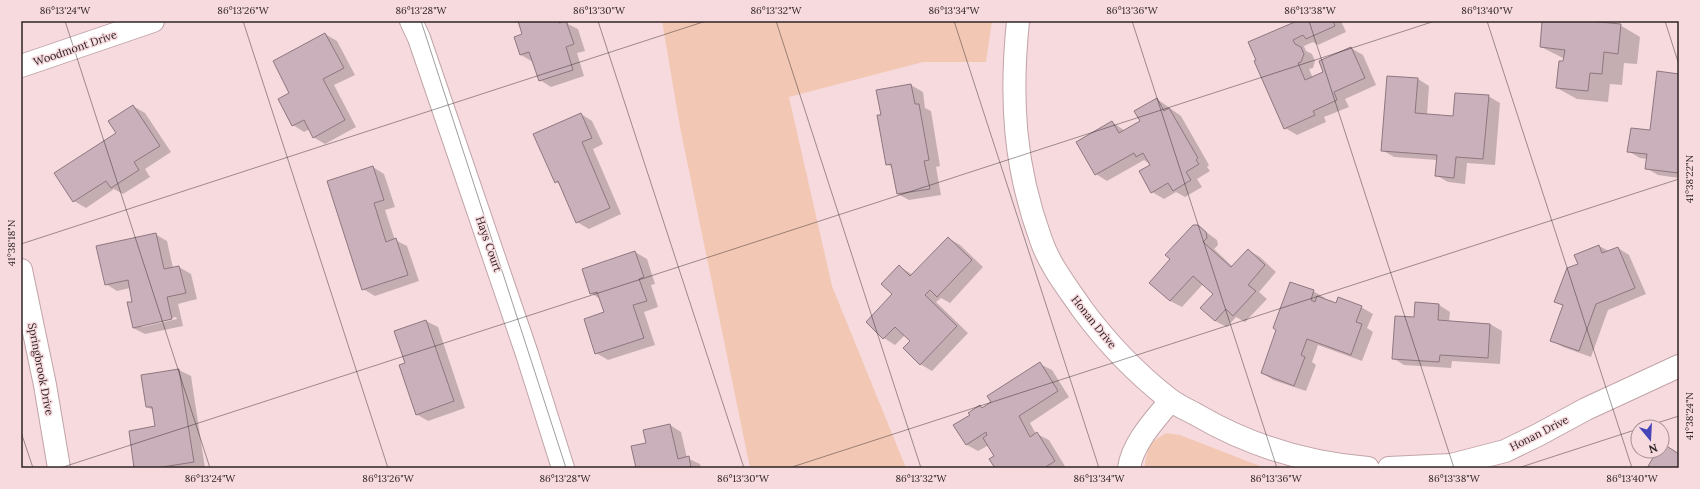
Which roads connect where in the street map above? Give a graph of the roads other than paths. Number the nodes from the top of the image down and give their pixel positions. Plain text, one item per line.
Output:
1 (153, 21) edge
2 (411, 21) edge
3 (1018, 21) edge
4 (21, 66) edge
5 (21, 270) edge
6 (1679, 366) edge
7 (1171, 400) junction
8 (1508, 459) edge
9 (59, 468) edge
10 (563, 468) edge
11 (1128, 468) edge
12 (1368, 468) edge
13 (1389, 468) edge

1 - 4 street, Woodmont Drive
2 - 10 street, Hays Court
3 - 7 street, Honan Drive
5 - 9 street, Springbrook Drive
6 - 8 street, Honan Drive
7 - 11 street
7 - 12 street, Honan Drive
8 - 13 street, Honan Drive

